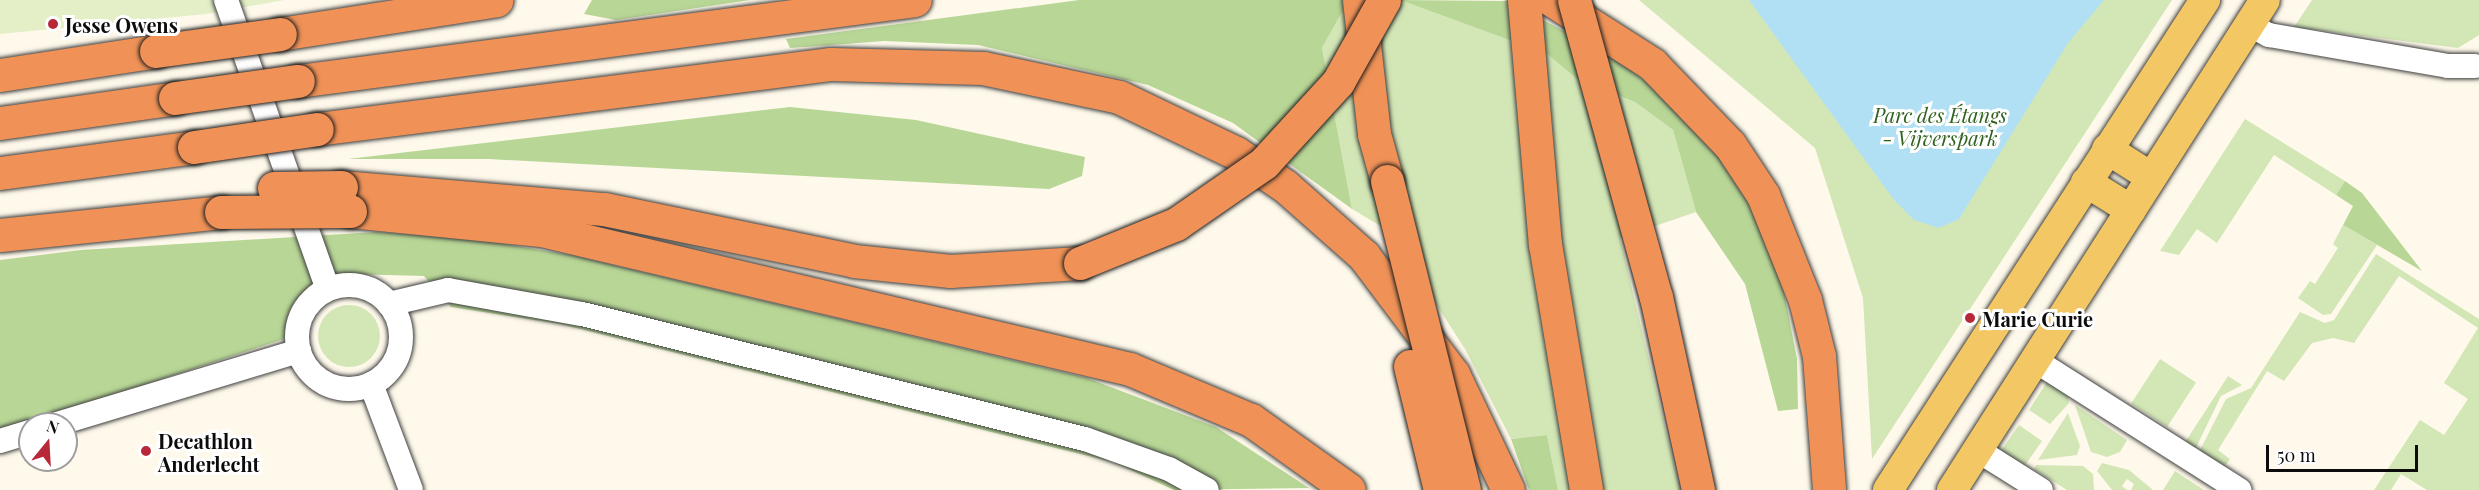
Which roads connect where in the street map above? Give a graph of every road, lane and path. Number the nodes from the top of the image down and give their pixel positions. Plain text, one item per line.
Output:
1 (226, 0) edge
2 (496, 0) edge
3 (915, 0) edge
4 (1359, 0) edge
5 (1384, 0) edge
6 (1524, 0) edge
7 (1552, 0) edge
8 (1574, 0) edge
9 (2205, 0) edge
10 (2265, 0) edge
11 (2248, 24) junction
12 (2478, 65) edge
13 (0, 75) edge
14 (0, 123) edge
15 (1374, 134) junction
16 (2107, 149) junction
17 (0, 173) edge
18 (2151, 177) junction
19 (2086, 182) junction
20 (345, 199) junction
21 (216, 202) junction
22 (2131, 210) junction
23 (0, 215) edge
24 (0, 235) edge
25 (328, 289) junction
26 (389, 304) junction
27 (299, 351) junction
28 (2036, 361) junction
29 (371, 384) junction
30 (78, 418) edge
31 (18, 436) edge
32 (0, 441) edge
33 (1979, 452) junction
34 (411, 490) edge
35 (1207, 490) edge
36 (1349, 490) edge
37 (1440, 490) edge
38 (1464, 490) edge
39 (1508, 490) edge
40 (1586, 490) edge
41 (1698, 490) edge
42 (1829, 490) edge
43 (1888, 490) edge
44 (1952, 490) edge
45 (2041, 490) edge
46 (2239, 490) edge

1 - 25 street
2 - 13 highway, bridge
3 - 14 highway, bridge
4 - 15 highway, bridge
5 - 20 highway, bridge
6 - 40 highway
7 - 42 highway
8 - 41 highway, bridge
9 - 16 main road
10 - 11 main road
11 - 12 street
11 - 18 main road
15 - 37 highway, bridge
15 - 38 highway, bridge
16 - 18 main road
16 - 19 main road
17 - 39 highway, bridge
18 - 22 main road
19 - 22 main road
19 - 43 main road
20 - 21 highway, bridge
20 - 36 highway
21 - 23 highway
21 - 24 highway
22 - 28 main road
25 - 26 street
25 - 27 street
26 - 29 street
26 - 35 street
27 - 29 street
27 - 30 street
28 - 33 main road
28 - 46 street
29 - 34 street
31 - 32 street
33 - 44 main road
33 - 45 street

